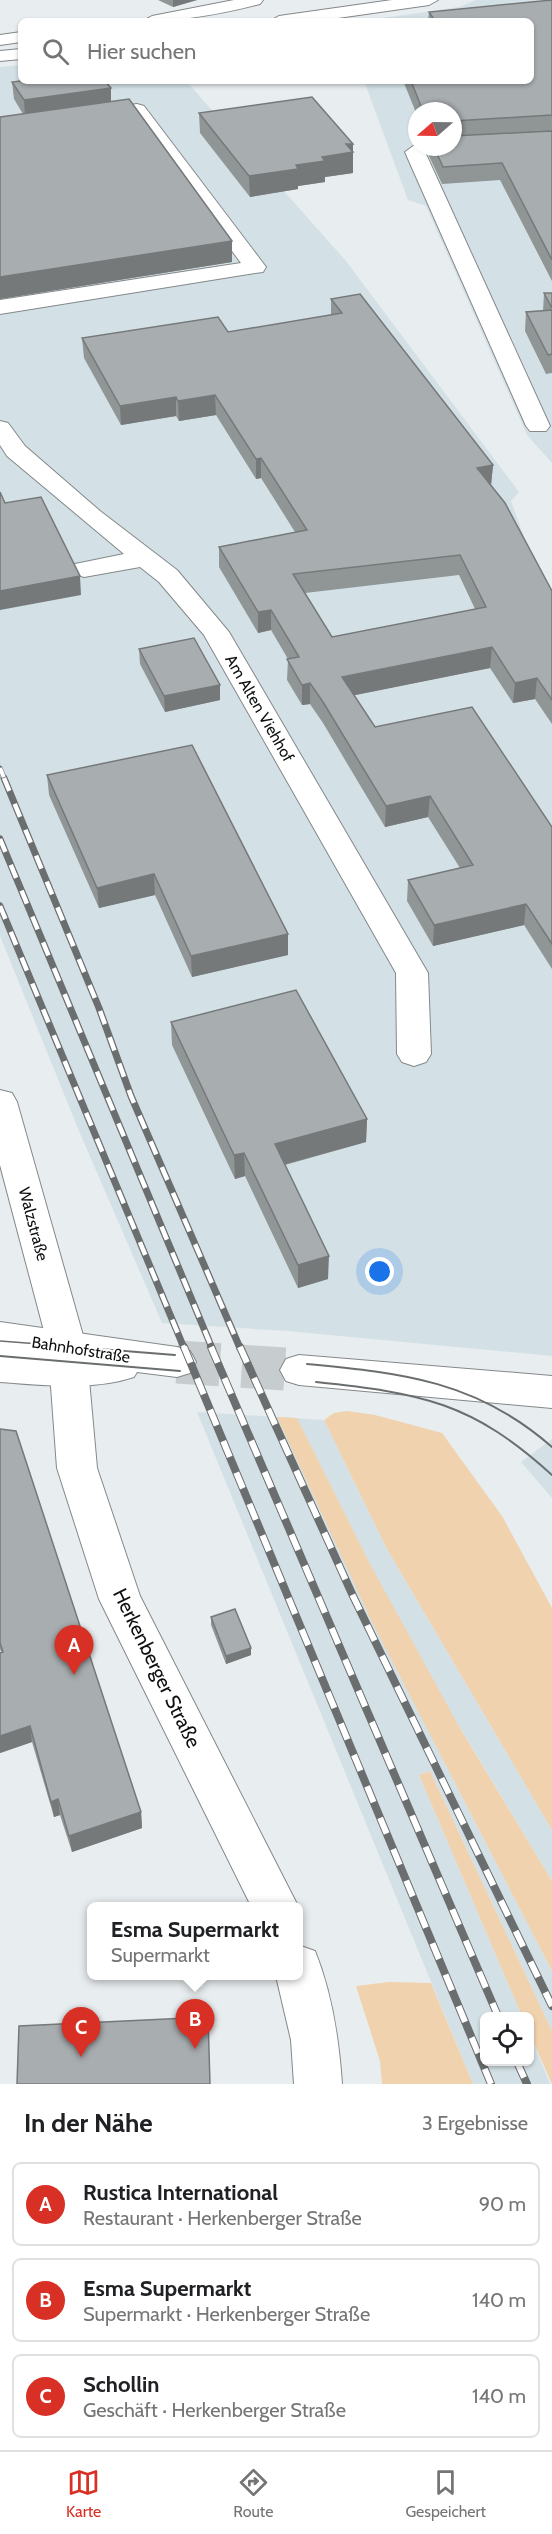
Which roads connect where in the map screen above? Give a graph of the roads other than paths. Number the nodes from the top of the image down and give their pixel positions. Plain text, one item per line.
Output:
1 (254, 0) edge
2 (429, 0) edge
3 (188, 18) edge
4 (300, 18) edge
5 (18, 37) edge
6 (0, 40) edge
7 (18, 54) edge
8 (0, 56) edge
9 (69, 120) edge
10 (417, 156) edge
11 (0, 307) edge
12 (538, 426) dead end
13 (0, 428) edge
14 (145, 558) junction
15 (84, 568) dead end
16 (414, 1054) dead end
17 (0, 1102) edge
18 (0, 1337) edge
19 (69, 1359) junction
20 (170, 1362) tunnel mouth
21 (0, 1367) edge
22 (299, 1370) tunnel mouth
23 (552, 1392) edge
24 (273, 1902) edge
25 (301, 1980) edge
26 (318, 2084) edge

1 - 3 street
2 - 4 street
5 - 6 street
7 - 8 street
9 - 11 street
10 - 12 street
13 - 14 street, Am Alten Viehhof
14 - 15 street
14 - 16 street, Am Alten Viehhof
17 - 19 street, Walzstraße
18 - 19 street, Bahnhofstraße
19 - 20 street, Bahnhofstraße
19 - 21 street, Bahnhofstraße
19 - 24 street, Herkenberger Straße
22 - 23 street
25 - 26 street

